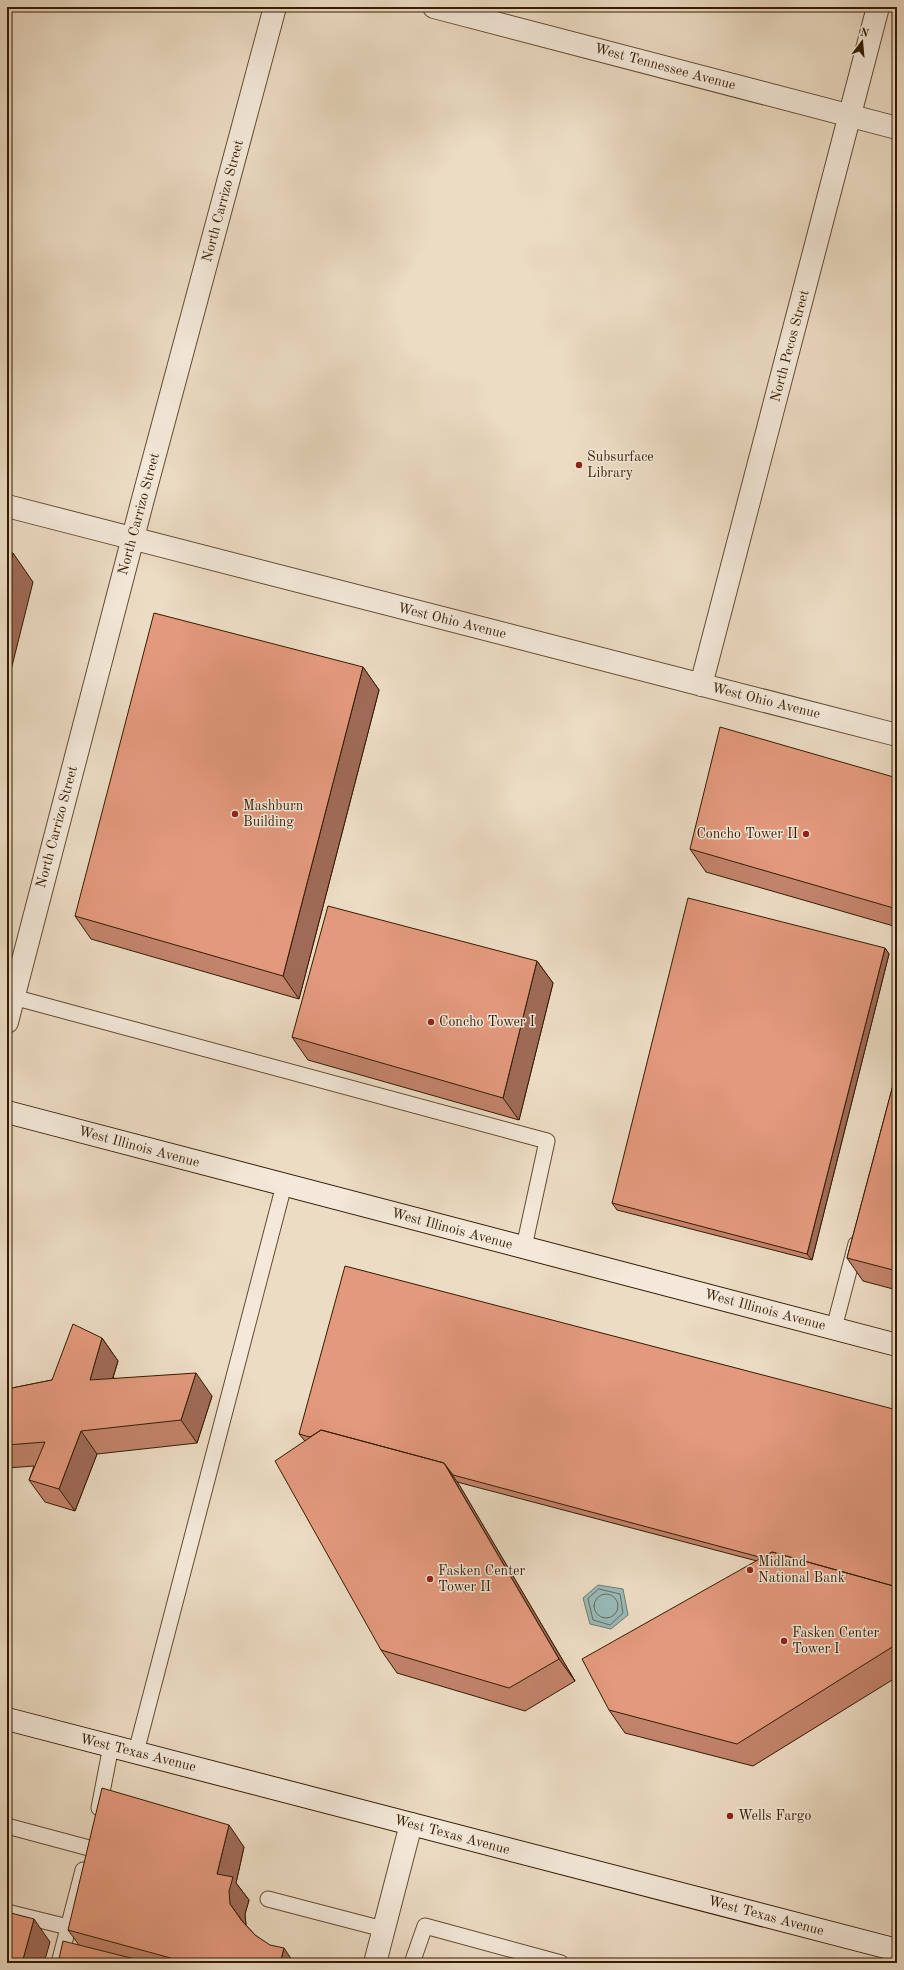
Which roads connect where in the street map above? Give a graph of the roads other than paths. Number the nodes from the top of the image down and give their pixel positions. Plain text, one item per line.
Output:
1 (274, 7) edge
2 (434, 7) edge
3 (878, 7) edge
4 (850, 116) junction
5 (897, 128) edge
6 (7, 506) edge
7 (132, 539) junction
8 (701, 685) junction
9 (897, 735) edge
10 (13, 997) junction
11 (7, 1022) edge
12 (7, 1112) edge
13 (284, 1185) junction
14 (859, 1230) edge
15 (524, 1247) junction
16 (834, 1328) junction
17 (897, 1345) edge
18 (7, 1719) edge
19 (111, 1746) junction
20 (136, 1752) junction
21 (411, 1824) junction
22 (7, 1826) edge
23 (89, 1848) junction
24 (268, 1899) dead end
25 (7, 1912) edge
26 (68, 1927) junction
27 (384, 1929) junction
28 (897, 1950) edge
29 (59, 1963) edge
30 (375, 1963) edge
31 (412, 1963) edge
32 (561, 1963) edge

1 - 7 street, North Carrizo Street
2 - 4 street, West Tennessee Avenue
3 - 4 street, North Pecos Street
4 - 5 street, West Tennessee Avenue
4 - 8 street, North Pecos Street
6 - 7 street, West Ohio Avenue
7 - 8 street, West Ohio Avenue
7 - 10 street, North Carrizo Street
8 - 9 street, West Ohio Avenue
10 - 11 street, North Carrizo Street
10 - 15 lane
12 - 13 street, West Illinois Avenue
13 - 15 street, West Illinois Avenue
13 - 20 lane
14 - 16 lane
15 - 16 street, West Illinois Avenue
16 - 17 street, West Illinois Avenue
18 - 19 street, West Texas Avenue
19 - 20 street, West Texas Avenue
19 - 23 lane
20 - 21 street, West Texas Avenue
21 - 27 street
21 - 28 street, West Texas Avenue
22 - 23 lane
23 - 26 lane
24 - 27 lane
25 - 26 lane
26 - 29 lane
27 - 30 street
31 - 32 lane

